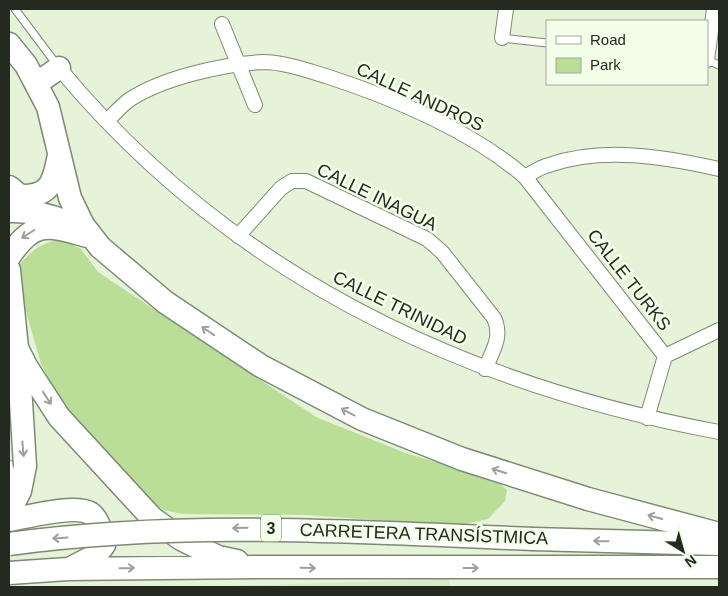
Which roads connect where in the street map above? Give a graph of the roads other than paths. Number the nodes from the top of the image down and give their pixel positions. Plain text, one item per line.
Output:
1 (16, 9) edge
2 (506, 9) edge
3 (714, 9) edge
4 (9, 14) edge
5 (222, 24) dead end
6 (502, 38) joint
7 (546, 42) edge
8 (9, 44) edge
9 (708, 53) edge
10 (238, 66) junction
11 (60, 68) junction
12 (37, 83) junction
13 (255, 105) dead end
14 (107, 121) junction
15 (59, 154) junction
16 (719, 169) edge
17 (525, 177) junction
18 (9, 187) edge
19 (9, 211) edge
20 (91, 236) junction
21 (238, 236) junction
22 (9, 257) edge
23 (9, 270) edge
24 (719, 330) edge
25 (13, 349) edge
26 (665, 356) junction
27 (485, 369) junction
28 (647, 418) junction
29 (719, 432) edge
30 (9, 464) edge
31 (9, 490) edge
32 (9, 512) edge
33 (9, 520) edge
34 (719, 534) edge
35 (9, 544) edge
36 (719, 544) edge
37 (259, 567) junction
38 (719, 567) edge
39 (68, 569) junction
40 (9, 573) edge

1 - 4 lane
1 - 11 lane, CALLE TRINIDAD
2 - 6 street
3 - 9 street
5 - 10 street
6 - 7 lane
8 - 12 main road
10 - 13 street
10 - 14 street, CALLE ANDROS
10 - 17 street, CALLE ANDROS
11 - 12 main road
11 - 14 street, CALLE TRINIDAD
12 - 15 main road
14 - 21 street, CALLE TRINIDAD
15 - 18 main road
15 - 20 main road
16 - 17 street
17 - 26 street, CALLE TURKS
19 - 20 main road
20 -> 22 main road
34 -> 20 main road
21 - 27 street, CALLE TRINIDAD
21 - 27 street, CALLE INAGUA
23 - 25 main road
24 - 26 street
25 -> 32 main road
25 -> 37 main road
26 - 28 street, CALLE TURKS
27 - 28 street, CALLE TRINIDAD
28 - 29 street, CALLE TRINIDAD
30 - 31 lane
33 - 39 main road
36 -> 35 main road, CARRETERA TRANSÍSTMICA / 3, bridge
37 -> 38 main road, CARRETERA TRANSÍSTMICA / 3
39 -> 37 main road, CARRETERA TRANSÍSTMICA / 3
39 - 40 main road, CARRETERA TRANSÍSTMICA / 3

